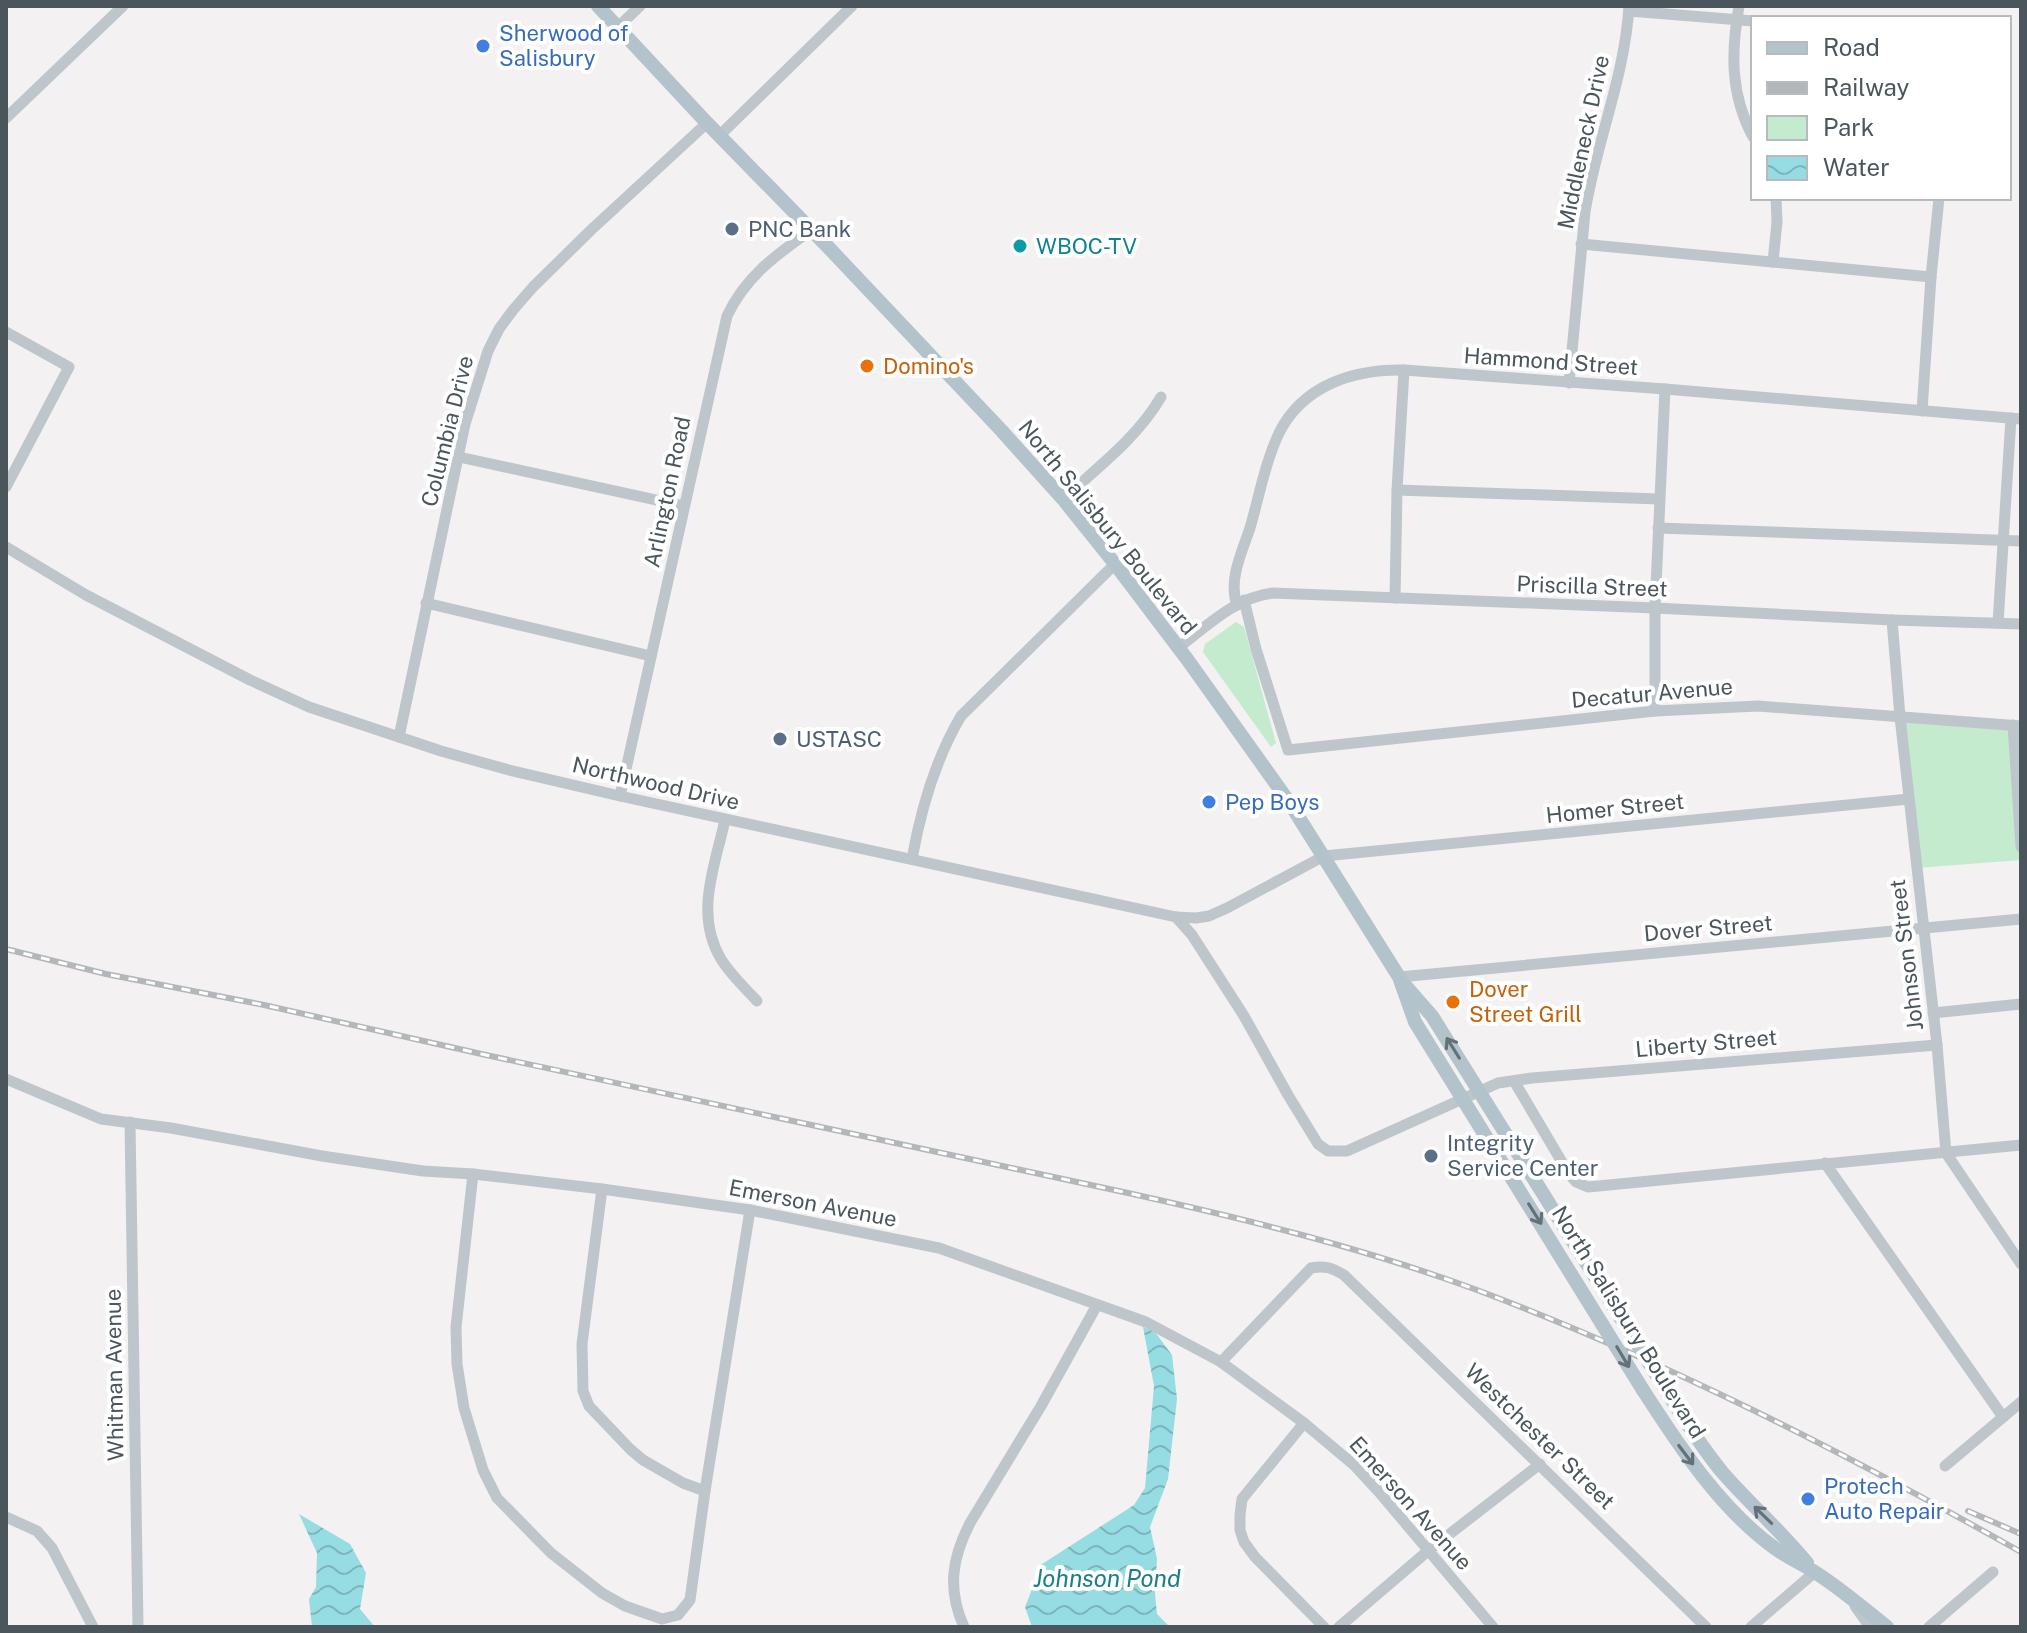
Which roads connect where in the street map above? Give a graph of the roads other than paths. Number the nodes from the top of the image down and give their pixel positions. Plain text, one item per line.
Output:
1 (123, 6) edge
2 (598, 6) edge
3 (640, 6) edge
4 (1739, 6) edge
5 (847, 8) edge
6 (1629, 9) edge
7 (1737, 20) junction
8 (1751, 21) edge
9 (618, 27) junction
10 (6, 118) edge
11 (707, 123) junction
12 (1751, 132) edge
13 (719, 136) junction
14 (1776, 200) edge
15 (1939, 200) edge
16 (811, 230) junction
17 (1581, 244) junction
18 (1773, 262) junction
19 (1931, 277) junction
20 (6, 332) edge
21 (1404, 370) junction
22 (1569, 383) junction
23 (1665, 389) junction
24 (1161, 397) dead end
25 (1922, 411) junction
26 (2016, 419) edge
27 (459, 457) junction
28 (6, 487) edge
29 (1397, 490) junction
30 (1063, 499) junction
31 (1659, 499) junction
32 (684, 506) junction
33 (1658, 528) junction
34 (2004, 541) junction
35 (2021, 541) edge
36 (6, 547) edge
37 (1115, 564) junction
38 (1395, 598) junction
39 (1240, 602) junction
40 (426, 603) junction
41 (1655, 608) junction
42 (1892, 620) junction
43 (1998, 623) junction
44 (2021, 624) edge
45 (1178, 648) junction
46 (651, 656) junction
47 (1655, 711) junction
48 (1900, 717) junction
49 (2017, 725) edge
50 (399, 737) junction
51 (1288, 750) joint
52 (620, 796) junction
53 (1909, 799) junction
54 (725, 820) junction
55 (2021, 847) edge
56 (1324, 856) junction
57 (912, 859) junction
58 (1176, 917) junction
59 (2021, 919) edge
60 (1923, 929) junction
61 (1399, 977) junction
62 (757, 1001) dead end
63 (2021, 1004) edge
64 (1933, 1013) junction
65 (1937, 1045) junction
66 (6, 1079) edge
67 (1514, 1081) junction
68 (1480, 1091) junction
69 (1463, 1098) junction
70 (130, 1122) junction
71 (2021, 1145) edge
72 (1946, 1153) junction
73 (1825, 1163) junction
74 (473, 1174) junction
75 (602, 1189) junction
76 (750, 1210) junction
77 (2021, 1264) edge
78 (1097, 1305) junction
79 (1221, 1362) junction
80 (2021, 1402) edge
81 (2003, 1417) junction
82 (1304, 1423) junction
83 (1540, 1464) junction
84 (1945, 1466) dead end
85 (705, 1491) junction
86 (6, 1517) edge
87 (1429, 1550) junction
88 (1815, 1572) junction
89 (1993, 1572) dead end
90 (1847, 1596) junction
91 (93, 1627) edge
92 (138, 1627) edge
93 (964, 1627) edge
94 (1324, 1627) edge
95 (1339, 1627) edge
96 (1493, 1627) edge
97 (1706, 1627) edge
98 (1751, 1627) edge
99 (1870, 1627) edge
100 (1887, 1627) edge
101 (1929, 1627) edge

1 - 10 street
2 - 9 main road, North Salisbury Boulevard
3 - 9 street
4 - 7 street
5 - 13 street
6 - 7 street
6 - 17 street, Middleneck Drive
7 - 8 street
7 - 12 street
9 - 11 main road, North Salisbury Boulevard
11 - 13 main road, North Salisbury Boulevard
11 - 27 street, Columbia Drive
13 - 16 main road, North Salisbury Boulevard
14 - 18 street
15 - 19 street
16 - 30 main road, North Salisbury Boulevard
16 - 32 street, Arlington Road
17 - 18 street
17 - 22 street, Middleneck Drive
18 - 19 street
19 - 25 street
20 - 28 street
21 - 22 street, Hammond Street
21 - 29 street
21 - 39 street, Hammond Street
22 - 23 street, Hammond Street
23 - 25 street, Hammond Street
23 - 31 street
24 - 30 street
25 - 26 street, Hammond Street
26 - 34 street
27 - 32 street
27 - 40 street, Columbia Drive
29 - 31 street
29 - 38 street
30 - 37 main road, North Salisbury Boulevard
31 - 33 street
32 - 46 street, Arlington Road
33 - 34 street
33 - 41 street
34 - 35 street
34 - 43 street
36 - 50 street, Northwood Drive
37 - 45 main road, North Salisbury Boulevard
37 - 57 street
38 - 39 street, Priscilla Street
38 - 41 street, Priscilla Street
39 - 45 street, Priscilla Street
39 - 51 street, Hammond Street
40 - 46 street
40 - 50 street, Columbia Drive
41 - 42 street, Priscilla Street
41 - 47 street
42 - 43 street, Priscilla Street
42 - 48 street, Johnson Street
43 - 44 street, Priscilla Street
45 - 56 main road, North Salisbury Boulevard
46 - 52 street, Arlington Road
47 - 48 street, Decatur Avenue
47 - 51 street, Decatur Avenue
48 - 49 street, Decatur Avenue
48 - 53 street, Johnson Street
49 - 55 street
50 - 52 street, Northwood Drive
52 - 54 street, Northwood Drive
53 - 56 street, Homer Street
53 - 60 street, Johnson Street
54 - 57 street, Northwood Drive
54 - 62 street
56 - 58 street, Northwood Drive
56 - 61 main road, North Salisbury Boulevard
57 - 58 street, Northwood Drive
58 - 69 street, Liberty Street
59 - 60 street, Dover Street
60 - 61 street, Dover Street
60 - 64 street, Johnson Street
68 -> 61 main road, North Salisbury Boulevard
61 - 69 main road, North Salisbury Boulevard
63 - 64 street
64 - 65 street, Johnson Street
65 - 67 street, Liberty Street
65 - 72 street, Johnson Street
66 - 70 street, Emerson Avenue
67 - 68 street, Liberty Street
67 - 73 street
68 - 69 street, Liberty Street
88 -> 68 main road, North Salisbury Boulevard, bridge
69 -> 88 main road, North Salisbury Boulevard, bridge
70 - 74 street, Emerson Avenue
70 - 92 street, Whitman Avenue
71 - 72 street
72 - 73 street
72 - 77 street, Johnson Street
73 - 81 street
74 - 75 street, Emerson Avenue
74 - 85 street
75 - 76 street, Emerson Avenue
75 - 85 street
76 - 78 street, Emerson Avenue
76 - 85 street
78 - 79 street, Emerson Avenue
78 - 93 street
79 - 82 street, Emerson Avenue
79 - 83 street, Westchester Street
80 - 81 street
81 - 84 street
82 - 87 street, Emerson Avenue
82 - 94 street
83 - 87 street
83 - 97 street, Westchester Street
86 - 91 street
87 - 95 street
87 - 96 street, Emerson Avenue
88 - 90 main road, North Salisbury Boulevard
88 - 98 street
89 - 101 street
90 - 99 street
90 - 100 main road, North Salisbury Boulevard

